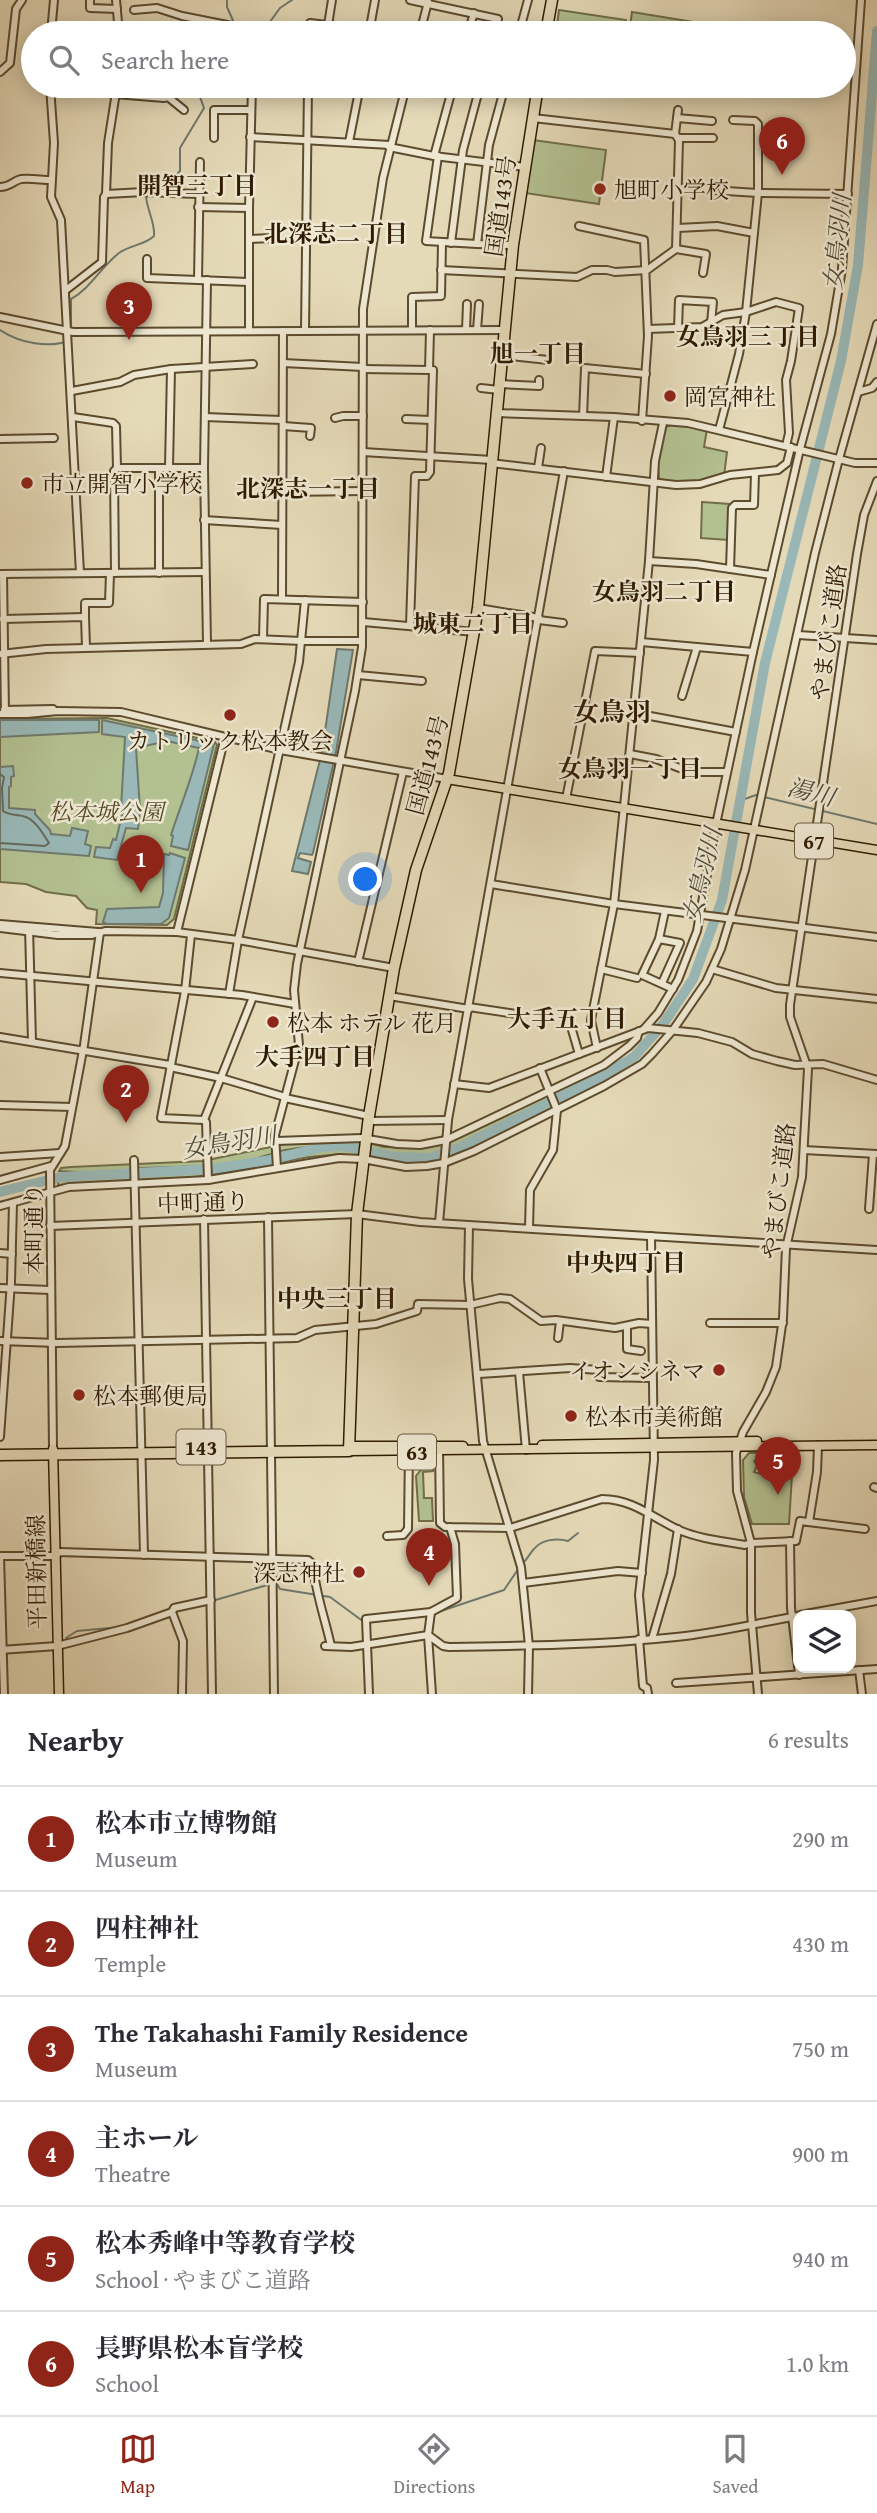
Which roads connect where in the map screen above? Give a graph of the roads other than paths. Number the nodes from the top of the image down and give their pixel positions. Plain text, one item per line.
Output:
1 (22, 0) edge
2 (54, 0) edge
3 (90, 0) edge
4 (116, 0) edge
5 (152, 0) edge
6 (332, 0) edge
7 (375, 0) edge
8 (410, 0) edge
9 (528, 0) edge
10 (861, 0) edge
11 (549, 1) edge
12 (428, 2) edge
13 (117, 9) junction
14 (152, 9) junction
15 (134, 10) dead end
16 (474, 13) junction
17 (52, 21) edge
18 (118, 21) edge
19 (203, 21) edge
20 (329, 21) edge
21 (371, 21) edge
22 (422, 21) edge
23 (472, 21) edge
24 (497, 21) edge
25 (522, 21) edge
26 (547, 21) edge
27 (0, 72) edge
28 (856, 75) edge
29 (51, 98) edge
30 (115, 98) edge
31 (169, 98) edge
32 (252, 98) edge
33 (308, 98) edge
34 (358, 98) edge
35 (403, 98) edge
36 (450, 98) edge
37 (477, 98) edge
38 (502, 98) edge
39 (536, 98) edge
40 (854, 98) edge
41 (184, 110) dead end
42 (251, 110) junction
43 (533, 118) junction
44 (733, 120) dead end
45 (712, 121) dead end
46 (677, 136) junction
47 (250, 137) junction
48 (214, 138) dead end
49 (713, 138) dead end
50 (307, 139) junction
51 (349, 142) junction
52 (389, 146) junction
53 (436, 156) junction
54 (463, 160) junction
55 (200, 162) dead end
56 (488, 163) junction
57 (525, 167) junction
58 (51, 180) junction
59 (0, 187) edge
60 (678, 188) junction
61 (758, 192) junction
62 (106, 194) junction
63 (198, 194) junction
64 (848, 194) junction
65 (198, 207) junction
66 (249, 208) junction
67 (579, 226) dead end
68 (678, 228) junction
69 (754, 233) junction
70 (249, 239) junction
71 (275, 239) dead end
72 (442, 243) junction
73 (450, 243) junction
74 (477, 244) junction
75 (513, 246) junction
76 (676, 249) junction
77 (148, 258) dead end
78 (441, 270) junction
79 (647, 270) junction
80 (510, 273) junction
81 (703, 273) dead end
82 (198, 280) junction
83 (207, 280) junction
84 (248, 282) junction
85 (66, 290) junction
86 (467, 304) dead end
87 (479, 304) dead end
88 (746, 312) junction
89 (0, 317) edge
90 (711, 323) junction
91 (877, 324) edge
92 (678, 328) junction
93 (648, 329) junction
94 (412, 330) junction
95 (429, 330) junction
96 (466, 330) junction
97 (477, 330) junction
98 (505, 330) junction
99 (206, 331) junction
100 (249, 331) junction
101 (283, 331) junction
102 (305, 331) junction
103 (363, 331) junction
104 (69, 335) junction
105 (502, 355) junction
106 (544, 362) dead end
107 (283, 363) junction
108 (253, 364) dead end
109 (205, 366) junction
110 (363, 368) junction
111 (171, 369) junction
112 (429, 370) junction
113 (646, 374) junction
114 (877, 382) edge
115 (540, 384) dead end
116 (499, 387) junction
117 (481, 388) dead end
118 (72, 391) junction
119 (858, 392) junction
120 (497, 413) junction
121 (363, 416) junction
122 (583, 416) junction
123 (74, 417) junction
124 (205, 417) junction
125 (614, 417) junction
126 (335, 418) dead end
127 (405, 419) dead end
128 (431, 420) junction
129 (642, 421) junction
130 (283, 423) junction
131 (663, 423) junction
132 (719, 430) junction
133 (310, 436) dead end
134 (54, 438) dead end
135 (0, 439) edge
136 (789, 446) junction
137 (541, 448) dead end
138 (802, 449) junction
139 (363, 452) junction
140 (430, 454) junction
141 (837, 458) junction
142 (492, 461) junction
143 (877, 463) edge
144 (169, 467) junction
145 (117, 468) junction
146 (159, 468) junction
147 (204, 468) junction
148 (538, 468) junction
149 (564, 471) junction
150 (755, 473) junction
151 (606, 477) junction
152 (877, 481) edge
153 (656, 482) junction
154 (363, 491) junction
155 (283, 492) junction
156 (204, 520) junction
157 (282, 525) junction
158 (649, 561) junction
159 (730, 569) junction
160 (205, 572) junction
161 (80, 573) junction
162 (112, 573) junction
163 (159, 573) junction
164 (1, 574) edge
165 (771, 575) junction
166 (282, 599) junction
167 (305, 600) junction
168 (363, 602) junction
169 (1, 608) edge
170 (478, 608) junction
171 (85, 617) junction
172 (3, 619) junction
173 (539, 619) junction
174 (363, 622) junction
175 (563, 623) dead end
176 (410, 625) junction
177 (475, 632) junction
178 (798, 635) junction
179 (263, 639) junction
180 (844, 639) junction
181 (877, 640) edge
182 (302, 641) junction
183 (362, 641) junction
184 (641, 642) junction
185 (207, 644) junction
186 (86, 647) junction
187 (697, 647) junction
188 (753, 652) junction
189 (640, 653) junction
190 (2, 654) edge
191 (358, 675) junction
192 (422, 681) dead end
193 (682, 696) dead end
194 (2, 712) edge
195 (634, 713) junction
196 (736, 732) junction
197 (225, 737) junction
198 (280, 750) junction
199 (630, 754) junction
200 (337, 761) junction
201 (403, 772) junction
202 (727, 772) junction
203 (447, 779) junction
204 (508, 789) junction
205 (566, 799) junction
206 (624, 809) junction
207 (717, 825) junction
208 (752, 830) junction
209 (815, 841) junction
210 (877, 850) edge
211 (491, 884) junction
212 (614, 904) junction
213 (665, 911) junction
214 (702, 916) junction
215 (728, 919) junction
216 (0, 926) edge
217 (801, 928) junction
218 (29, 930) junction
219 (100, 932) junction
220 (177, 932) junction
221 (191, 935) junction
222 (877, 937) edge
223 (659, 939) junction
224 (238, 940) junction
225 (299, 952) junction
226 (358, 962) junction
227 (394, 968) junction
228 (601, 969) junction
229 (712, 969) junction
230 (0, 974) edge
231 (29, 976) junction
232 (637, 978) dead end
233 (92, 983) junction
234 (662, 983) junction
235 (673, 989) junction
236 (792, 989) junction
237 (185, 990) junction
238 (229, 994) junction
239 (389, 996) junction
240 (253, 997) junction
241 (877, 999) edge
242 (295, 1004) junction
243 (469, 1008) junction
244 (516, 1014) dead end
245 (572, 1030) dead end
246 (644, 1030) junction
247 (672, 1030) junction
248 (0, 1037) edge
249 (32, 1042) junction
250 (597, 1048) junction
251 (82, 1051) junction
252 (579, 1054) junction
253 (807, 1065) junction
254 (170, 1066) junction
255 (540, 1068) junction
256 (221, 1078) junction
257 (877, 1080) edge
258 (454, 1084) junction
259 (550, 1091) junction
260 (285, 1097) junction
261 (0, 1105) edge
262 (72, 1107) junction
263 (557, 1109) junction
264 (368, 1119) junction
265 (204, 1120) junction
266 (448, 1120) junction
267 (365, 1139) junction
268 (446, 1141) junction
269 (276, 1144) junction
270 (804, 1150) junction
271 (60, 1153) junction
272 (875, 1154) edge
273 (0, 1157) edge
274 (363, 1158) junction
275 (444, 1161) junction
276 (134, 1162) dead end
277 (276, 1166) junction
278 (50, 1169) junction
279 (208, 1179) junction
280 (0, 1180) edge
281 (135, 1182) junction
282 (50, 1190) junction
283 (13, 1203) junction
284 (0, 1206) edge
285 (869, 1209) dead end
286 (357, 1214) junction
287 (268, 1217) junction
288 (205, 1219) junction
289 (137, 1222) junction
290 (439, 1223) junction
291 (470, 1224) junction
292 (50, 1226) junction
293 (529, 1228) junction
294 (651, 1236) junction
295 (786, 1243) junction
296 (877, 1250) edge
297 (0, 1253) edge
298 (12, 1254) junction
299 (0, 1288) edge
300 (10, 1288) junction
301 (50, 1290) junction
302 (470, 1305) junction
303 (561, 1321) junction
304 (710, 1323) dead end
305 (783, 1323) junction
306 (652, 1324) junction
307 (627, 1325) junction
308 (353, 1326) junction
309 (558, 1339) dead end
310 (270, 1340) junction
311 (3, 1341) edge
312 (140, 1341) junction
313 (207, 1341) junction
314 (51, 1342) junction
315 (641, 1351) dead end
316 (519, 1371) junction
317 (479, 1374) junction
318 (652, 1378) junction
319 (1, 1412) edge
320 (0, 1437) edge
321 (738, 1444) junction
322 (653, 1445) junction
323 (818, 1445) junction
324 (877, 1445) edge
325 (272, 1448) junction
326 (439, 1448) junction
327 (485, 1448) junction
328 (526, 1448) junction
329 (209, 1449) junction
330 (349, 1449) junction
331 (409, 1449) junction
332 (0, 1450) edge
333 (142, 1450) junction
334 (53, 1452) junction
335 (0, 1455) edge
336 (649, 1511) junction
337 (809, 1522) junction
338 (450, 1527) junction
339 (510, 1528) junction
340 (678, 1529) junction
341 (866, 1529) dead end
342 (387, 1536) dead end
343 (790, 1541) junction
344 (751, 1542) junction
345 (144, 1555) junction
346 (0, 1556) edge
347 (55, 1556) junction
348 (211, 1557) junction
349 (274, 1558) junction
350 (642, 1573) junction
351 (523, 1583) junction
352 (211, 1601) junction
353 (877, 1601) edge
354 (1, 1607) edge
355 (796, 1610) edge
356 (829, 1610) edge
357 (173, 1611) junction
358 (431, 1614) junction
359 (793, 1617) edge
360 (752, 1625) junction
361 (428, 1635) junction
362 (641, 1639) junction
363 (652, 1639) junction
364 (369, 1645) junction
365 (57, 1646) junction
366 (529, 1646) junction
367 (1, 1650) edge
368 (877, 1669) edge
369 (859, 1670) junction
370 (799, 1675) joint
371 (757, 1678) junction
372 (676, 1683) dead end
373 (4, 1694) edge
374 (60, 1694) edge
375 (182, 1694) edge
376 (212, 1694) edge
377 (274, 1694) edge
378 (369, 1694) edge
379 (432, 1694) edge
380 (528, 1694) edge
381 (648, 1694) edge
382 (758, 1694) edge
383 (862, 1694) edge

1 - 27 street
2 - 17 street
3 - 13 street
4 - 13 street
5 - 14 street
6 - 20 street
7 - 21 street
8 - 12 street
9 - 25 street
10 - 28 street
11 - 26 highway
12 - 16 street
12 - 22 street
13 - 18 street
14 - 15 street
14 - 19 street
16 - 23 street
16 - 24 street
29 - 58 street
30 - 62 street
31 - 41 street
32 - 42 street
33 - 50 street
34 - 51 street
35 - 52 street
36 - 53 street
37 - 54 street
38 - 56 street
39 - 43 highway, 国道143号
40 - 64 street
42 - 47 street
42 - 48 street
43 - 46 street
43 - 57 highway, 国道143号
44 - 61 street
45 - 46 street
46 - 49 street
46 - 60 street
47 - 50 street
47 - 66 street
50 - 51 street
50 - 102 street
51 - 52 street
52 - 53 street
52 - 103 street
53 - 54 street
53 - 72 street
54 - 56 street
54 - 73 street
55 - 63 street
56 - 57 street
56 - 74 street
57 - 75 highway, 国道143号
58 - 59 street
58 - 85 street
60 - 61 street
60 - 68 street
61 - 64 street
61 - 69 street
62 - 63 street
62 - 85 street
63 - 65 street
64 - 138 street
65 - 66 street
65 - 82 street
66 - 70 street
67 - 79 street
68 - 69 street
68 - 76 street
69 - 88 street
70 - 71 street
70 - 84 street
72 - 73 street
72 - 78 street
73 - 74 street
74 - 75 street
75 - 80 highway, 国道143号
76 - 79 street
76 - 81 street
77 - 82 street
78 - 80 street
78 - 94 street
79 - 80 street
79 - 93 street
80 - 98 highway, 国道143号
82 - 83 street
83 - 84 street
83 - 99 street
84 - 100 street
85 - 104 street
86 - 96 street
87 - 97 street
88 - 90 street
88 - 132 street
88 - 136 street
89 - 104 street
90 - 92 street
90 - 92 street
91 - 119 street
92 - 93 street
93 - 113 street
94 - 95 street
94 - 103 street
95 - 96 street
95 - 112 street
96 - 97 street
97 - 98 street
98 - 105 highway, 国道143号
99 - 100 street
99 - 104 street
99 - 109 street
100 - 101 street
101 - 102 street
101 - 107 street
102 - 103 street
103 - 110 street
104 - 118 street
105 - 106 street
105 - 116 highway, 国道143号
107 - 110 street
107 - 130 street
108 - 109 street
109 - 111 street
109 - 124 street
110 - 112 street
110 - 121 street
111 - 118 street
111 - 144 street
112 - 128 street
113 - 122 street
113 - 129 street
114 - 119 street
115 - 116 street
116 - 117 street
116 - 120 highway, 国道143号
118 - 123 street
119 - 141 street
120 - 122 street
120 - 142 highway, 国道143号
121 - 126 street
121 - 139 street
122 - 125 street
123 - 145 street
123 - 161 street
124 - 130 street
124 - 147 street
125 - 129 street
125 - 151 street
127 - 128 street
128 - 140 street
129 - 131 street
130 - 133 street
130 - 155 street
131 - 132 street
131 - 153 street
132 - 136 street
134 - 135 street
136 - 138 street
136 - 150 street
137 - 148 street
138 - 141 street
138 - 165 street
139 - 140 street
139 - 154 street
140 - 142 street
140 - 176 street
141 - 143 street
141 - 178 street
142 - 148 street
142 - 170 highway, 国道143号
144 - 146 street
144 - 147 street
145 - 146 street
145 - 162 street
146 - 163 street
147 - 156 street
148 - 149 street
149 - 151 street
149 - 173 street
150 - 153 street
150 - 159 street
151 - 153 street
152 - 180 street, やまびこ道路
153 - 158 street
154 - 155 street
154 - 168 street
155 - 157 street
156 - 157 street
156 - 160 street
157 - 166 street
158 - 159 street
158 - 184 street
159 - 165 street
160 - 163 street
160 - 185 street
161 - 162 street
161 - 164 street
162 - 163 street
162 - 171 street
164 - 169 street
165 - 188 street
166 - 167 street
166 - 179 street
167 - 168 street
167 - 182 street
168 - 174 street
169 - 172 street
170 - 173 street
170 - 177 highway, 国道143号
171 - 172 street
171 - 186 street
172 - 190 street
173 - 175 street
173 - 204 street
174 - 176 street
174 - 183 street
176 - 177 street
177 - 203 highway, 国道143号
178 - 180 street
178 - 208 street
179 - 182 street
179 - 185 street
180 - 181 street
180 - 209 street, やまびこ道路
182 - 183 street
182 - 198 street
183 - 191 street
184 - 187 street
184 - 189 street
185 - 186 street
186 - 190 street
187 - 188 street
187 - 193 street
188 - 196 street
189 - 195 street
189 - 205 street
190 - 194 street
191 - 192 street
191 - 200 street
194 - 197 street
195 - 196 street
195 - 199 street
196 - 202 street
197 - 198 street
197 - 220 street
198 - 200 street
198 - 224 street
199 - 202 street
199 - 206 street
200 - 201 street
200 - 225 street
201 - 203 street
201 - 226 street
202 - 207 street
203 - 204 main road, 67
203 - 227 highway, 国道143号
204 - 205 main road, 67
204 - 211 street
205 - 206 main road, 67
206 - 207 main road, 67
206 - 212 street
207 - 208 main road, 67
207 - 214 street
208 - 209 main road, 67
208 - 215 street
209 - 210 main road, 67
209 - 217 street, やまびこ道路
211 - 212 street
211 - 243 street
212 - 213 street
212 - 228 street
213 - 214 street
213 - 223 street
214 - 215 street
214 - 235 street
215 - 217 street
215 - 229 street
216 - 218 street
217 - 222 street
217 - 236 street, やまびこ道路
218 - 219 street
218 - 231 street
219 - 220 street
219 - 233 street, 本町通り
220 - 221 street
221 - 224 street
221 - 237 street
223 - 234 street
223 - 234 street
224 - 225 street
224 - 238 street
225 - 226 street
225 - 242 street
226 - 227 street
227 - 239 highway, 国道143号
228 - 232 street
228 - 250 street
229 - 236 street
229 - 247 street
230 - 231 street
231 - 233 street
231 - 249 street
233 - 237 street
233 - 251 street, 本町通り
234 - 235 street
235 - 246 street
236 - 241 street
236 - 253 street, やまびこ道路
237 - 238 street
237 - 254 street
238 - 240 street
239 - 243 street
239 - 264 highway, 国道143号
240 - 242 street
240 - 256 street
242 - 260 street
243 - 244 street
243 - 258 street
245 - 252 street
246 - 247 street
246 - 250 street
246 - 259 street
247 - 253 street
247 - 263 street
248 - 249 street
249 - 251 street
250 - 252 street
251 - 254 street
251 - 262 street, 本町通り
252 - 255 street
253 - 257 street
253 - 270 street, やまびこ道路
254 - 256 street
254 - 265 street
255 - 258 street
255 - 259 street
256 - 260 street
256 - 265 street
258 - 266 street
259 - 263 street
259 - 268 street
260 - 264 street
260 - 269 street
261 - 262 street
262 - 271 street, 本町通り
263 - 275 street
263 - 293 street
264 - 266 street
264 - 267 highway, 国道143号
265 - 279 street
266 - 268 street
267 - 268 street
267 - 269 street
267 - 274 highway, 国道143号
268 - 275 street
269 - 277 street
270 - 272 street
270 - 295 street, やまびこ道路
271 - 273 street
271 - 278 street, 本町通り
272 - 285 street
274 - 275 street
274 - 277 street
274 - 286 highway, 国道143号
275 - 290 street
276 - 281 street
277 - 279 street
278 - 280 street
278 - 282 street, 本町通り
279 - 281 street
281 - 282 street
281 - 289 street
282 - 283 street
282 - 292 street, 本町通り
283 - 284 street
283 - 298 street
286 - 287 street, 中町通り
286 - 290 street, 中町通り
286 - 308 highway, 国道143号
287 - 288 street, 中町通り
287 - 310 street
288 - 289 street, 中町通り
288 - 313 street
289 - 292 street, 中町通り
289 - 312 street
290 - 291 street, 中町通り
291 - 293 street, 中町通り
291 - 302 street
292 - 301 street, 本町通り
293 - 294 street, 中町通り
294 - 295 street, 中町通り
294 - 306 street
295 - 296 street, 中町通り
295 - 305 street, やまびこ道路
297 - 298 street
298 - 300 street
299 - 300 street
300 - 301 street
300 - 311 street
301 - 314 street, 本町通り
302 - 303 street
302 - 308 street
302 - 317 street
303 - 307 street
303 - 309 street
304 - 305 street
305 - 321 street, やまびこ道路
306 - 307 street
306 - 318 street
307 - 315 street
308 - 310 street
308 - 330 highway, 国道143号
310 - 313 street
310 - 325 street
311 - 314 street
311 - 319 street
312 - 313 street
312 - 314 street
312 - 333 street
313 - 329 street
314 - 334 street, 本町通り
316 - 317 street
316 - 318 street
316 - 328 street
317 - 327 street
318 - 322 street
319 - 320 street
321 - 322 main road, 63
321 - 323 main road, 63
321 - 344 street, やまびこ道路
322 - 328 main road, 63
322 - 336 street
323 - 324 main road, 63
323 - 337 street
325 - 329 highway, 143
325 - 330 highway, 143
325 - 349 street
326 - 327 main road, 63
326 - 331 main road, 63
326 - 338 street
327 - 328 main road, 63
327 - 339 street
329 - 333 highway, 143
329 - 348 street
330 - 331 main road, 63
331 - 342 street
332 - 334 highway, 143
333 - 334 highway, 143
333 - 345 street
334 - 335 highway, 143
334 - 347 main road, 平田新橋線
336 - 339 street
336 - 340 street
336 - 350 street
337 - 341 street
337 - 343 street
338 - 339 street
338 - 358 street
339 - 351 street
340 - 344 street
340 - 363 street
343 - 344 street
343 - 355 street
344 - 360 street, やまびこ道路
345 - 347 street
345 - 348 street
346 - 347 street
346 - 354 street
347 - 365 main road, 平田新橋線
348 - 349 street
348 - 352 street
349 - 364 street
349 - 377 street
350 - 351 street
350 - 362 street
351 - 366 street
352 - 357 street
352 - 376 street
353 - 356 street
354 - 367 street
357 - 365 street
357 - 375 street
358 - 361 street
358 - 364 street
359 - 360 street
360 - 363 street
360 - 371 street, やまびこ道路
361 - 364 street
361 - 366 street
361 - 379 street
362 - 363 street
362 - 366 street
362 - 381 street
364 - 378 street
365 - 367 street
365 - 374 main road, 平田新橋線
366 - 380 street
367 - 373 street
368 - 369 street
369 - 370 street
369 - 383 street
370 - 371 street
371 - 372 street
371 - 382 street, やまびこ道路

